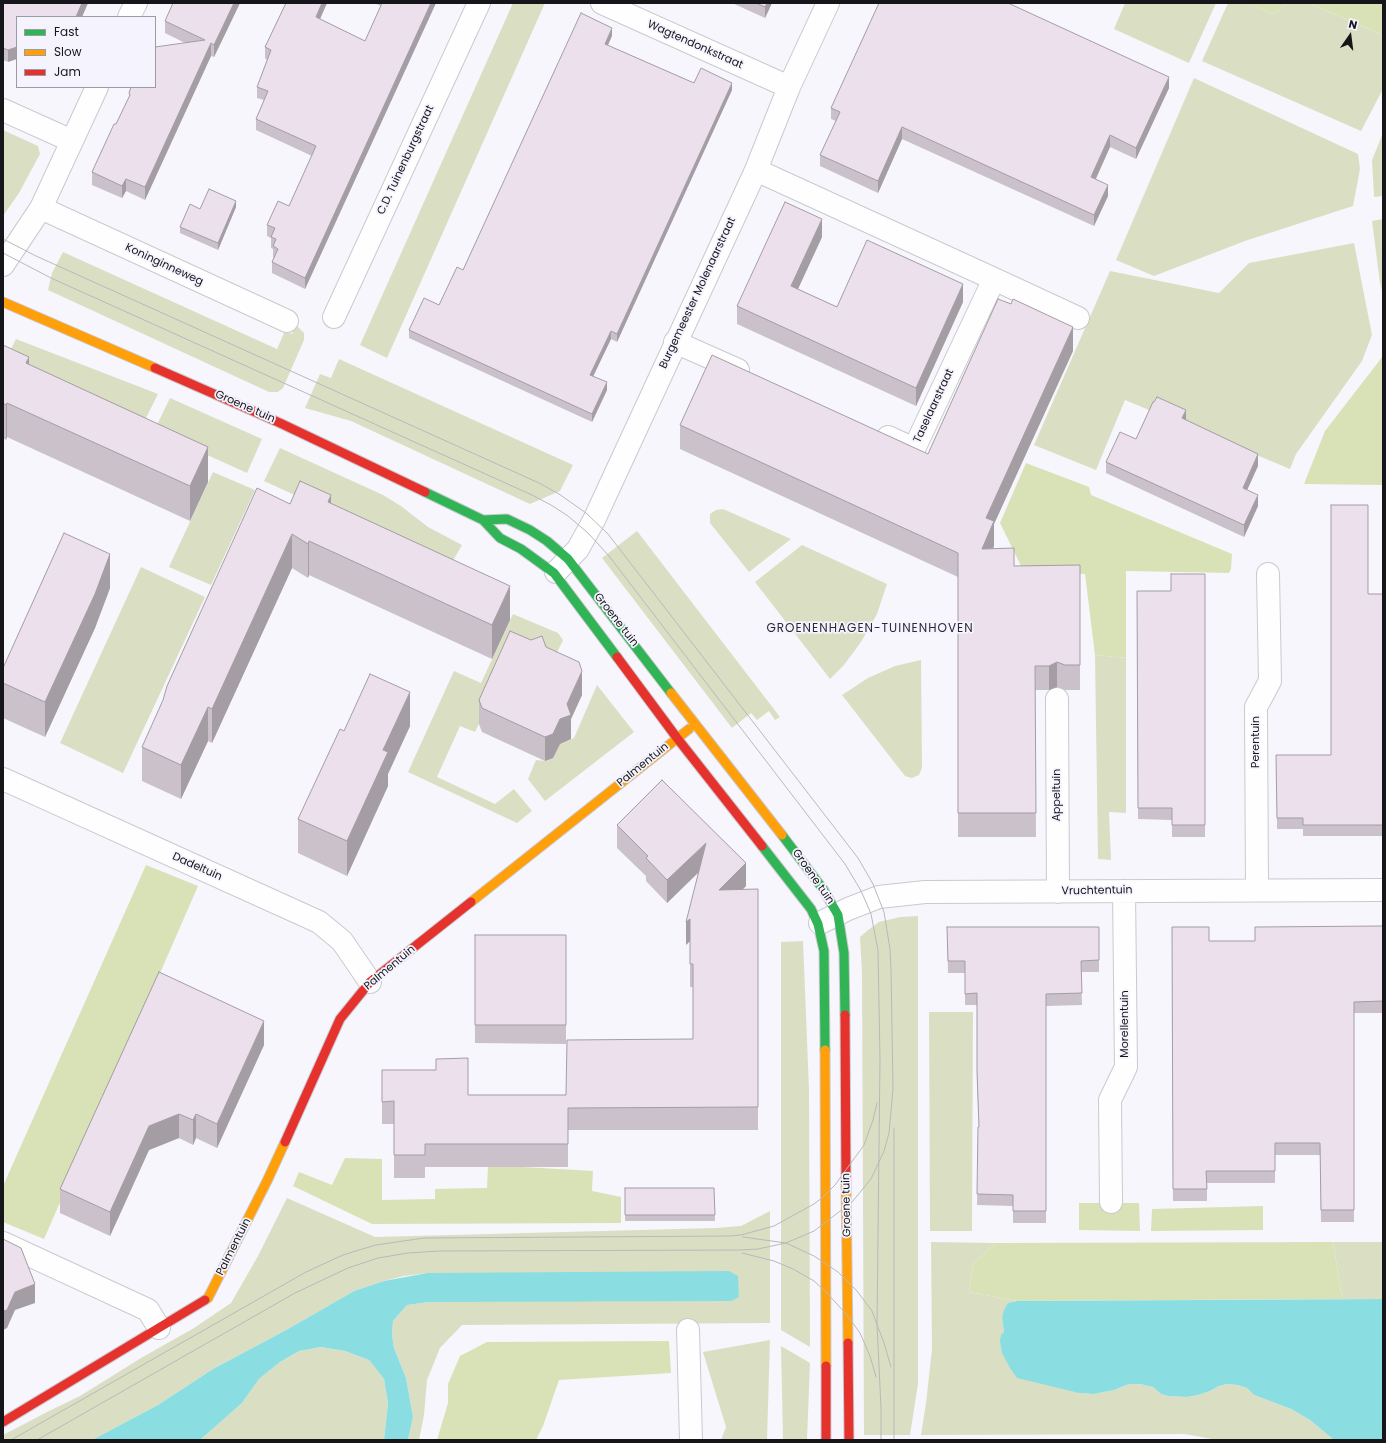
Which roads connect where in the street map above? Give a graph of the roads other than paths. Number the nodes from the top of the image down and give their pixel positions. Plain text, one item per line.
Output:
1 (136, 3) edge
2 (479, 3) edge
3 (602, 3) edge
4 (828, 3) edge
5 (130, 16) edge
6 (789, 87) junction
7 (97, 88) edge
8 (3, 110) edge
9 (72, 141) junction
10 (756, 170) junction
11 (41, 208) junction
12 (3, 265) edge
13 (994, 279) junction
14 (3, 302) edge
15 (334, 317) dead end
16 (1078, 318) dead end
17 (287, 321) dead end
18 (675, 342) junction
19 (755, 377) edge
20 (871, 429) edge
21 (483, 520) junction
22 (561, 566) junction
23 (1268, 574) dead end
24 (1057, 699) dead end
25 (695, 724) junction
26 (678, 738) junction
27 (3, 779) edge
28 (1257, 890) junction
29 (1383, 890) edge
30 (1124, 891) junction
31 (1058, 892) junction
32 (838, 915) junction
33 (818, 924) junction
34 (370, 982) junction
35 (1111, 1202) dead end
36 (3, 1242) edge
37 (159, 1328) junction
38 (688, 1330) dead end
39 (3, 1422) edge
40 (691, 1440) edge
41 (826, 1440) edge
42 (849, 1440) edge

1 - 5 street
2 - 15 street, C.D. Tuinenburgstraat
3 - 6 street, Wagtendonkstraat
4 - 6 street, Burgemeester Molenaarstraat
6 - 10 street, Burgemeester Molenaarstraat
7 - 9 street
8 - 9 street
9 - 11 street
10 - 13 street
10 - 18 street, Burgemeester Molenaarstraat
11 - 12 street
11 - 17 street, Koninginneweg
13 - 16 street
13 - 20 street, Taselaarstraat
14 - 21 street, Groene tuin
18 - 19 street
18 - 22 street, Burgemeester Molenaarstraat
21 - 22 street, Groene tuin
21 - 22 street, Groene tuin
22 - 25 street, Groene tuin
22 - 26 street, Groene tuin
23 - 28 street, Perentuin
24 - 31 street, Appeltuin
25 - 26 street, Palmentuin
25 - 32 street, Groene tuin
26 - 33 street, Groene tuin
26 - 34 street, Palmentuin
27 - 34 street, Dadeltuin
28 - 29 street, Vruchtentuin
28 - 30 street, Vruchtentuin
30 - 31 street, Vruchtentuin
30 - 35 street, Morellentuin
31 - 32 street, Vruchtentuin
32 - 33 street, Vruchtentuin
32 - 42 street, Groene tuin
33 - 41 street, Groene tuin
34 - 37 street, Palmentuin
36 - 37 street
37 - 39 street, Palmentuin
38 - 40 street

